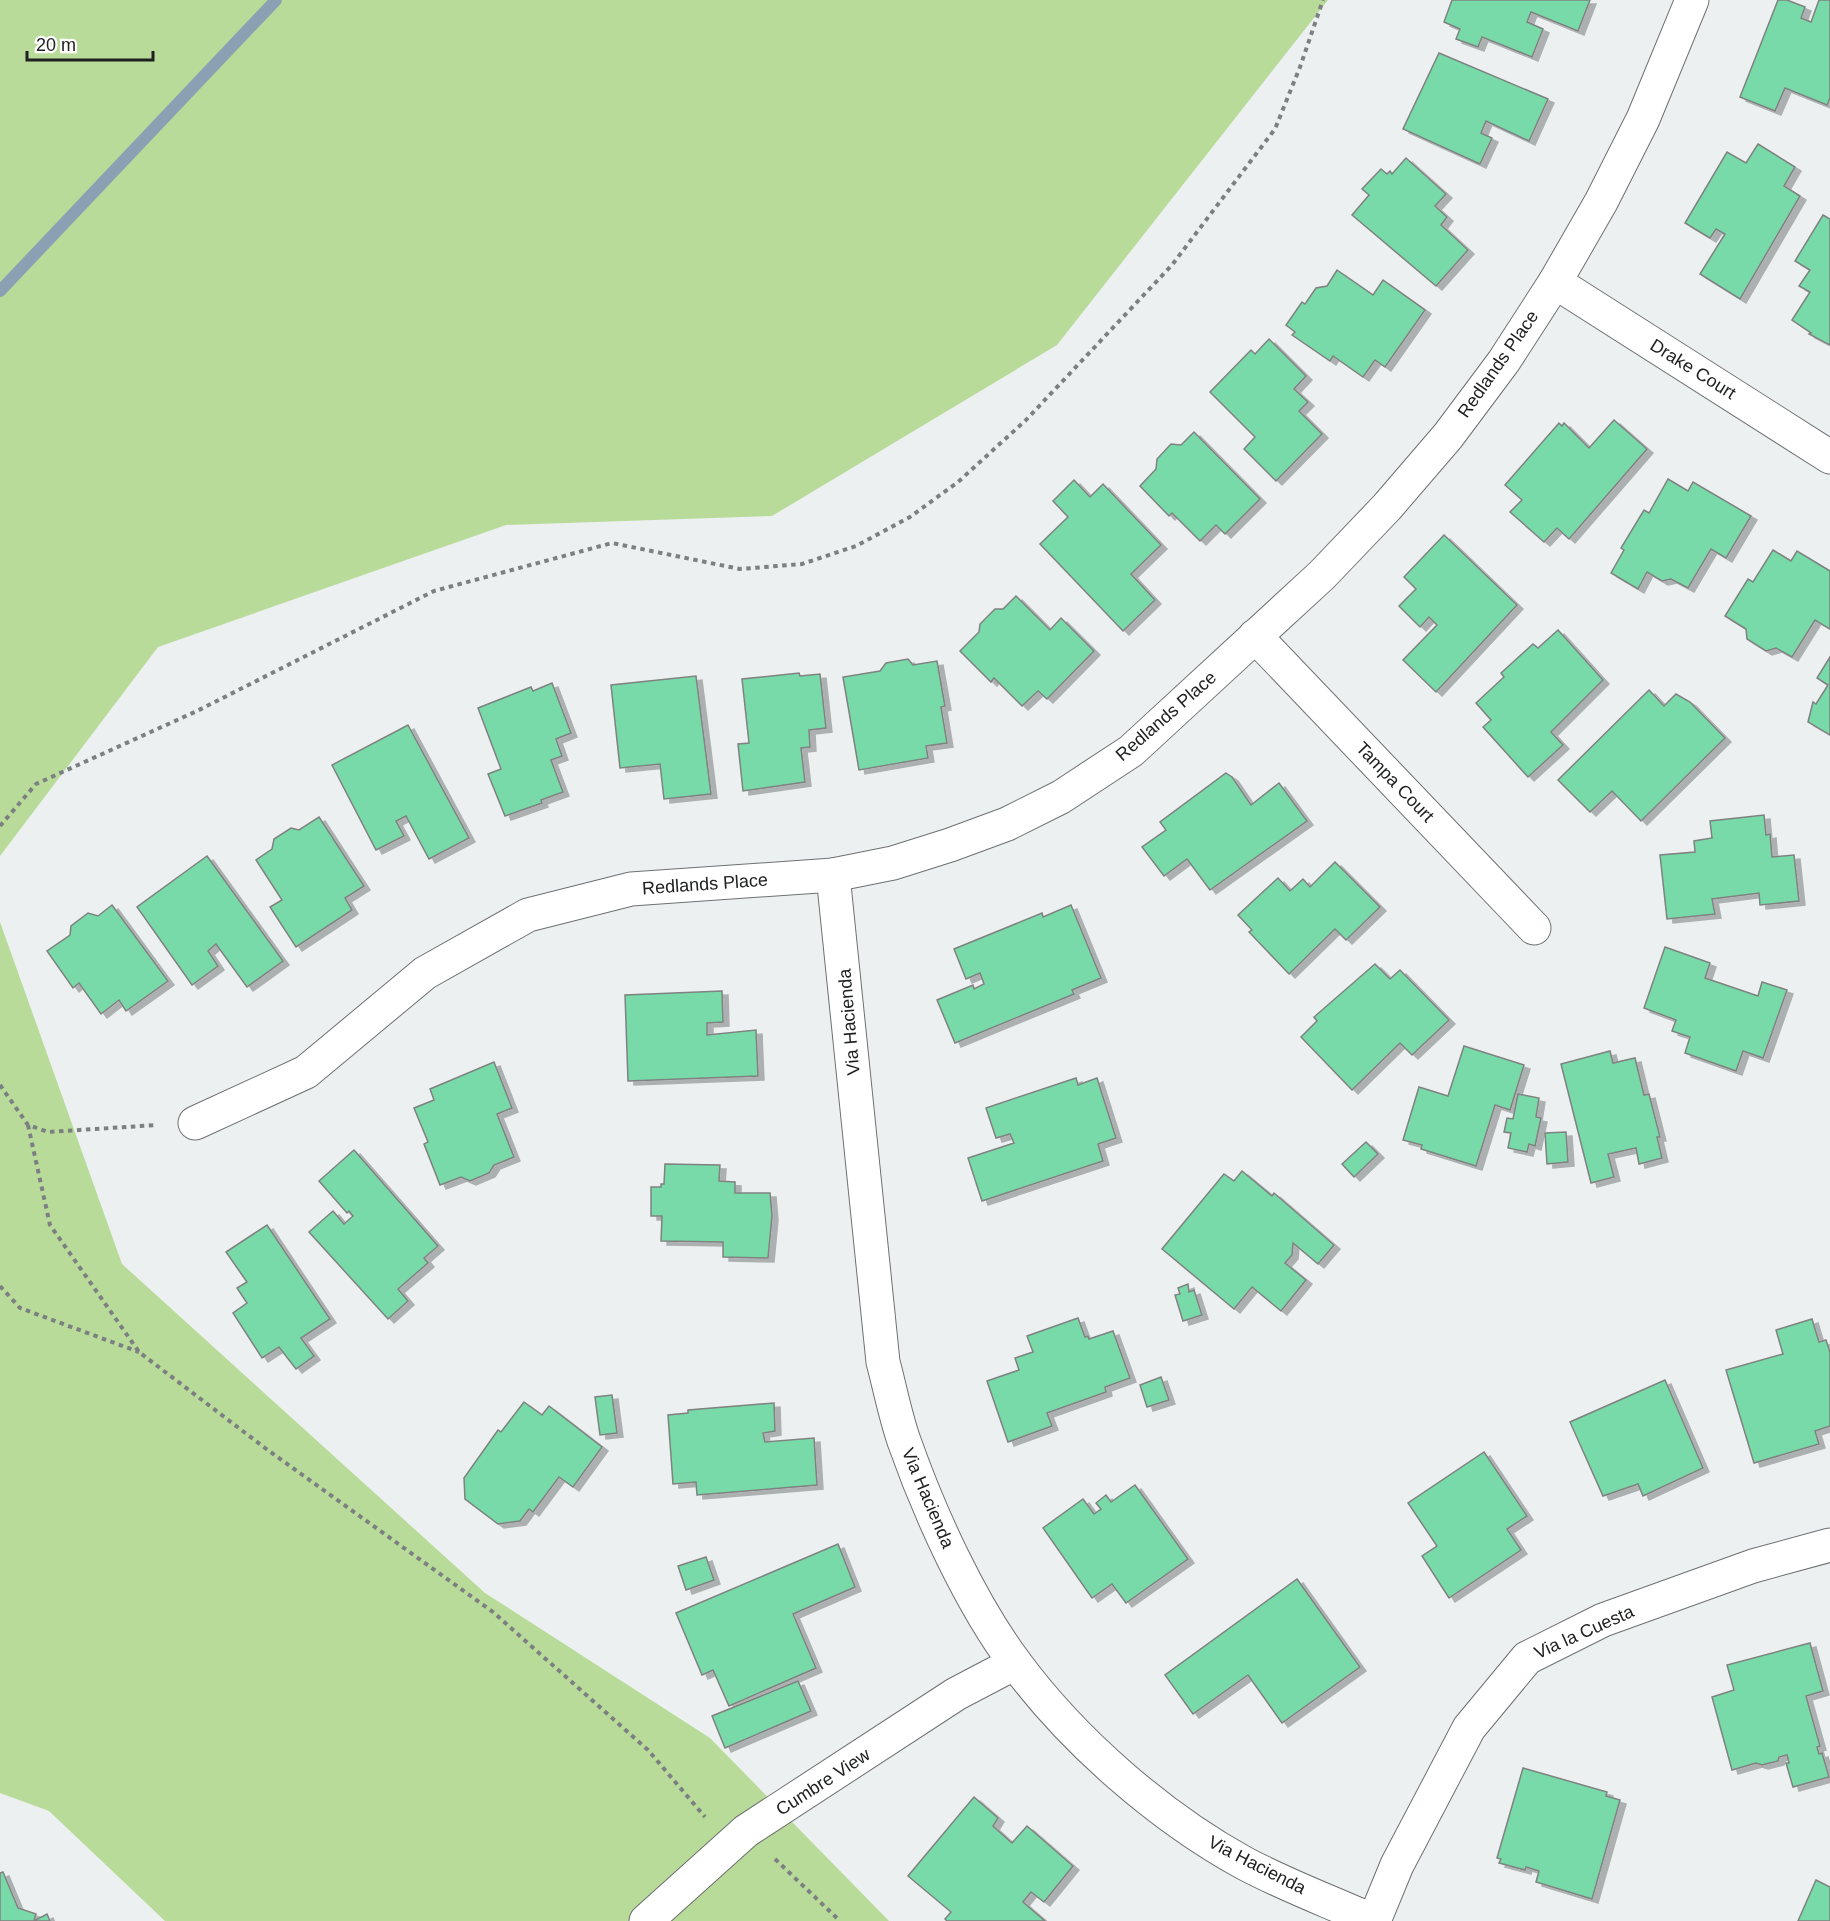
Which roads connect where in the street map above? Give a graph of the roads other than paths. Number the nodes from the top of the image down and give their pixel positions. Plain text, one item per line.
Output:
1 (1692, 0) edge
2 (1555, 282) junction
3 (1830, 457) edge
4 (1255, 636) junction
5 (833, 875) junction
6 (1534, 928) dead end
7 (195, 1123) road end
8 (1830, 1545) edge
9 (1015, 1663) junction
10 (646, 1921) edge
11 (1374, 1921) edge

1 - 2 street, Redlands Place
2 - 3 street, Drake Court
2 - 4 street, Redlands Place
4 - 5 street, Redlands Place
4 - 6 street, Tampa Court
5 - 7 street, Redlands Place
5 - 9 street, Via Hacienda
8 - 11 street, Via la Cuesta
9 - 10 street, Cumbre View
9 - 11 street, Via Hacienda

